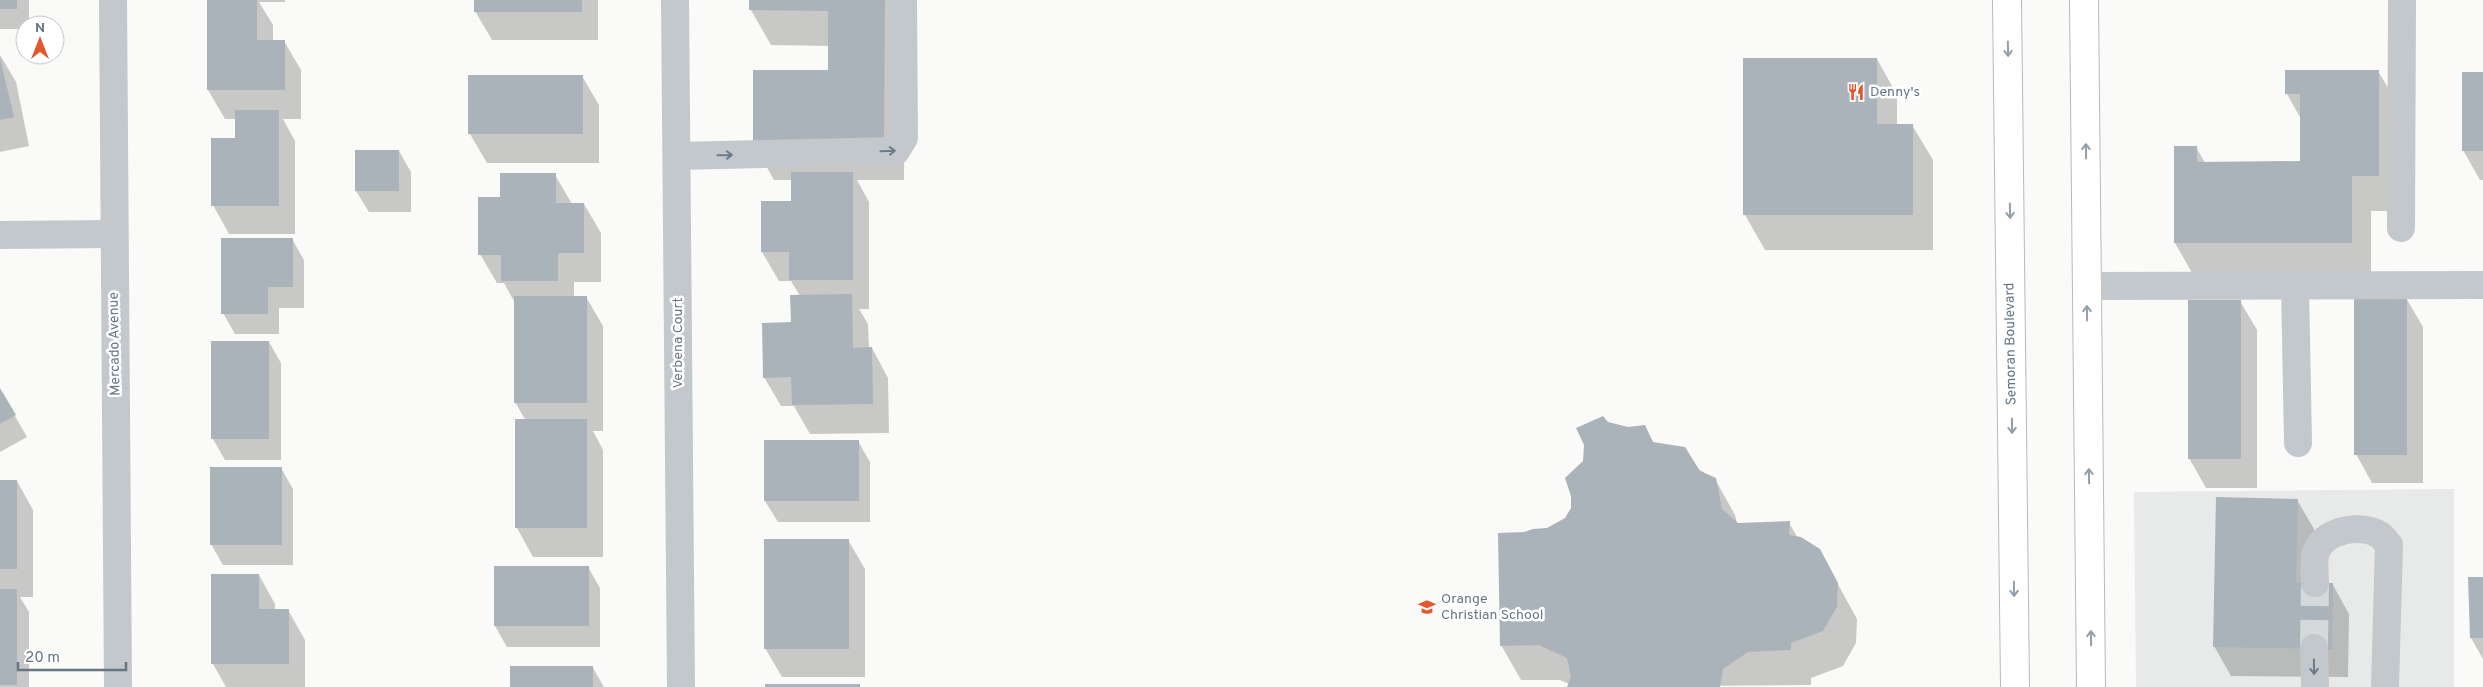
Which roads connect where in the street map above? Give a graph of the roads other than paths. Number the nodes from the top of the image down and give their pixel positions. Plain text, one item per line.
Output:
1 (113, 0) edge
2 (675, 0) edge
3 (903, 0) edge
4 (2008, 0) edge
5 (2084, 0) edge
6 (2402, 0) edge
7 (677, 156) junction
8 (2401, 228) dead end
9 (114, 234) junction
10 (0, 235) edge
11 (2483, 284) edge
12 (2295, 285) junction
13 (2087, 286) junction
14 (2298, 443) dead end
15 (2315, 584) tunnel mouth
16 (2314, 648) tunnel mouth
17 (118, 687) edge
18 (681, 687) edge
19 (2015, 687) edge
20 (2091, 687) edge
21 (2315, 687) edge
22 (2385, 687) edge

1 - 9 street, Mercado Avenue
2 - 7 street, Verbena Court
7 -> 3 street
4 -> 19 main road, Semoran Boulevard
13 -> 5 main road
6 - 8 street
7 - 18 street, Verbena Court
9 - 10 street
9 - 17 street, Mercado Avenue
11 - 12 street
12 - 13 street
12 - 14 street
20 -> 13 main road
15 - 22 street
16 -> 21 street

